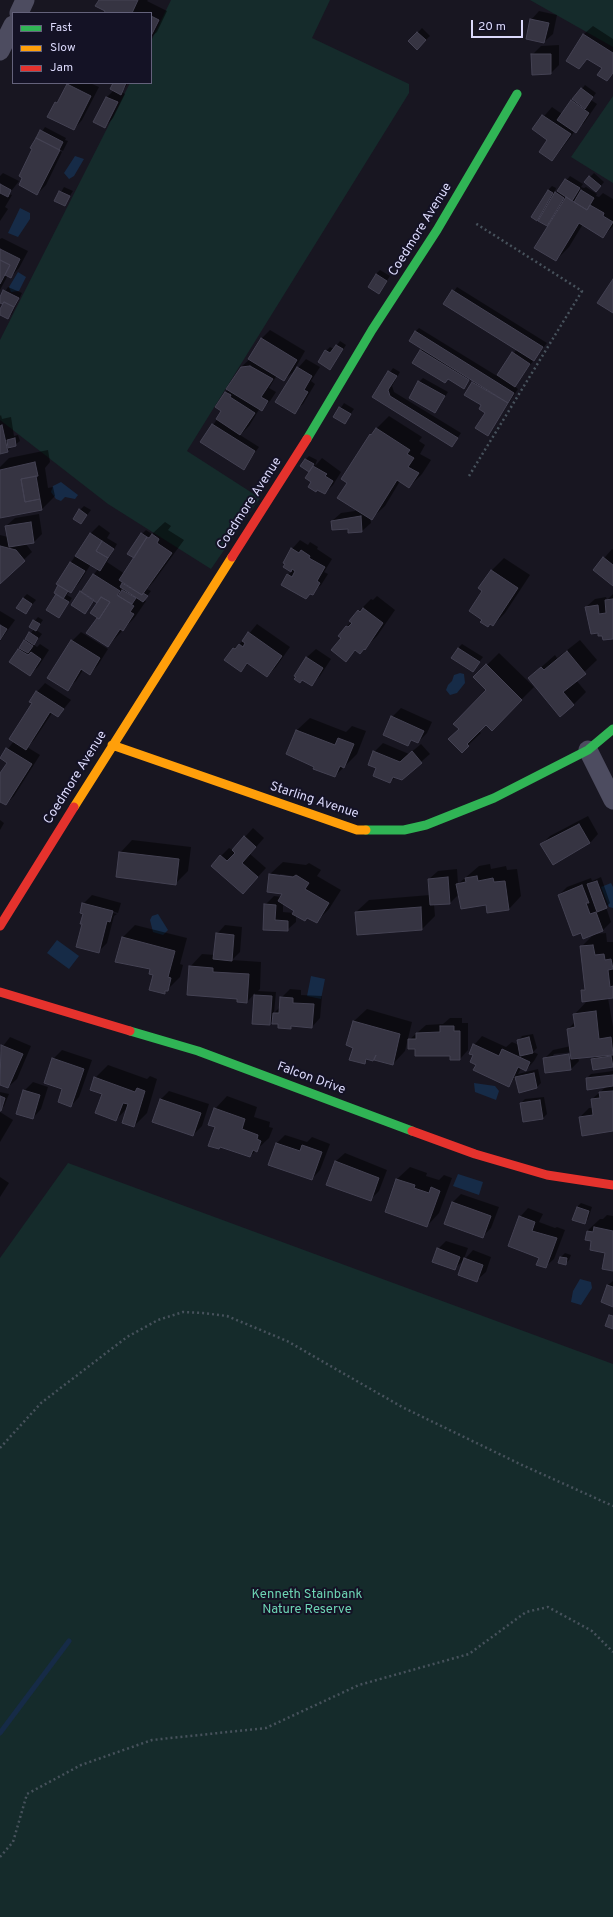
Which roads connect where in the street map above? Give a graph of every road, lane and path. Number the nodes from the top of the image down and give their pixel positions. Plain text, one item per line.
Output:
1 (25, 0) edge
2 (19, 12) edge
3 (12, 27) edge
4 (0, 51) edge
5 (517, 94) dead end
6 (475, 223) dead end
7 (469, 476) dead end
8 (613, 729) edge
9 (112, 745) junction
10 (588, 750) junction
11 (613, 800) edge
12 (0, 926) edge
13 (0, 992) edge
14 (613, 1185) edge
15 (0, 1448) edge
16 (613, 1506) edge
17 (613, 1652) edge
18 (0, 1857) edge

1 - 2 street
3 - 4 street
5 - 9 street, Coedmore Avenue
6 - 7 path
8 - 10 street, Starling Avenue
9 - 10 street, Starling Avenue
9 - 12 street, Coedmore Avenue
10 - 11 street
13 - 14 street, Falcon Drive
15 - 16 path
17 - 18 path

